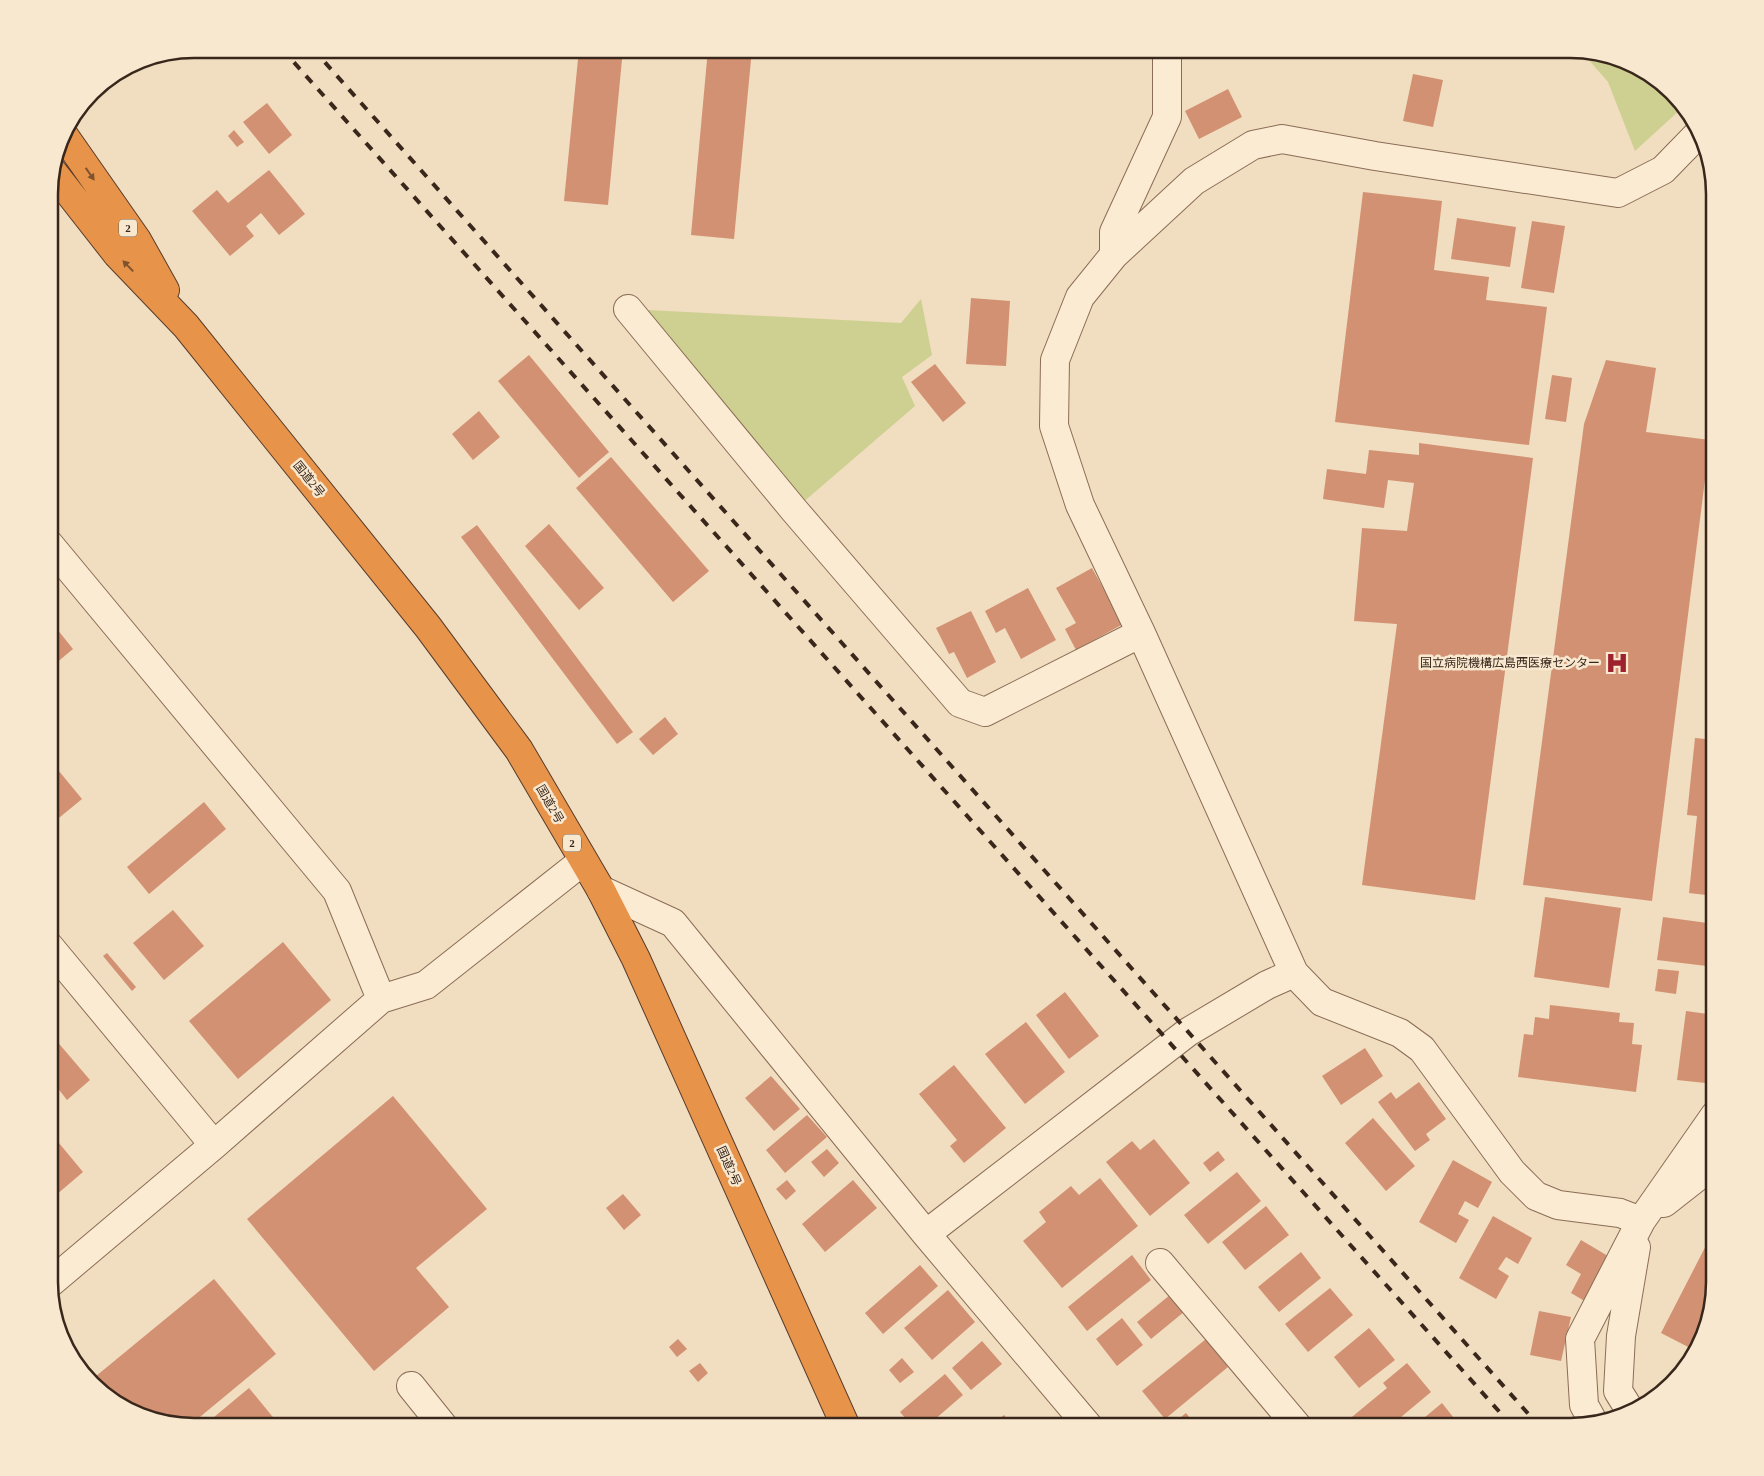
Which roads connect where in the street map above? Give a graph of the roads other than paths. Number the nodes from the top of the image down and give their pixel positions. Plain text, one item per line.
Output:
1 (1167, 58) edge
2 (1694, 138) edge
3 (68, 142) edge
4 (59, 180) edge
5 (1114, 254) junction
6 (628, 309) dead end
7 (186, 326) junction
8 (58, 555) edge
9 (1142, 633) junction
10 (583, 862) junction
11 (602, 890) junction
12 (58, 957) edge
13 (1294, 973) junction
14 (381, 999) junction
15 (1707, 1126) edge
16 (214, 1145) junction
17 (1707, 1169) edge
18 (1641, 1221) junction
19 (926, 1234) junction
20 (1160, 1262) dead end
21 (58, 1276) edge
22 (410, 1386) dead end
23 (1627, 1405) edge
24 (1591, 1417) edge
25 (437, 1419) edge
26 (842, 1419) edge
27 (1082, 1419) edge
28 (1291, 1419) edge

1 - 5 street
2 - 5 street
3 -> 7 highway, 国道2号 / 2
7 -> 4 highway, 国道2号 / 2
5 - 9 street
6 - 9 street
7 - 10 highway, 国道2号 / 2
8 - 14 street
9 - 13 street
10 - 11 highway, 国道2号 / 2
10 - 14 street
11 - 19 street
11 - 26 highway, 国道2号 / 2
12 - 16 street
13 - 18 street
13 - 19 street
14 - 16 street
15 - 18 street
16 - 21 street
17 - 18 street
18 - 23 street
18 - 24 street
19 - 27 street
20 - 28 street
22 - 25 street

